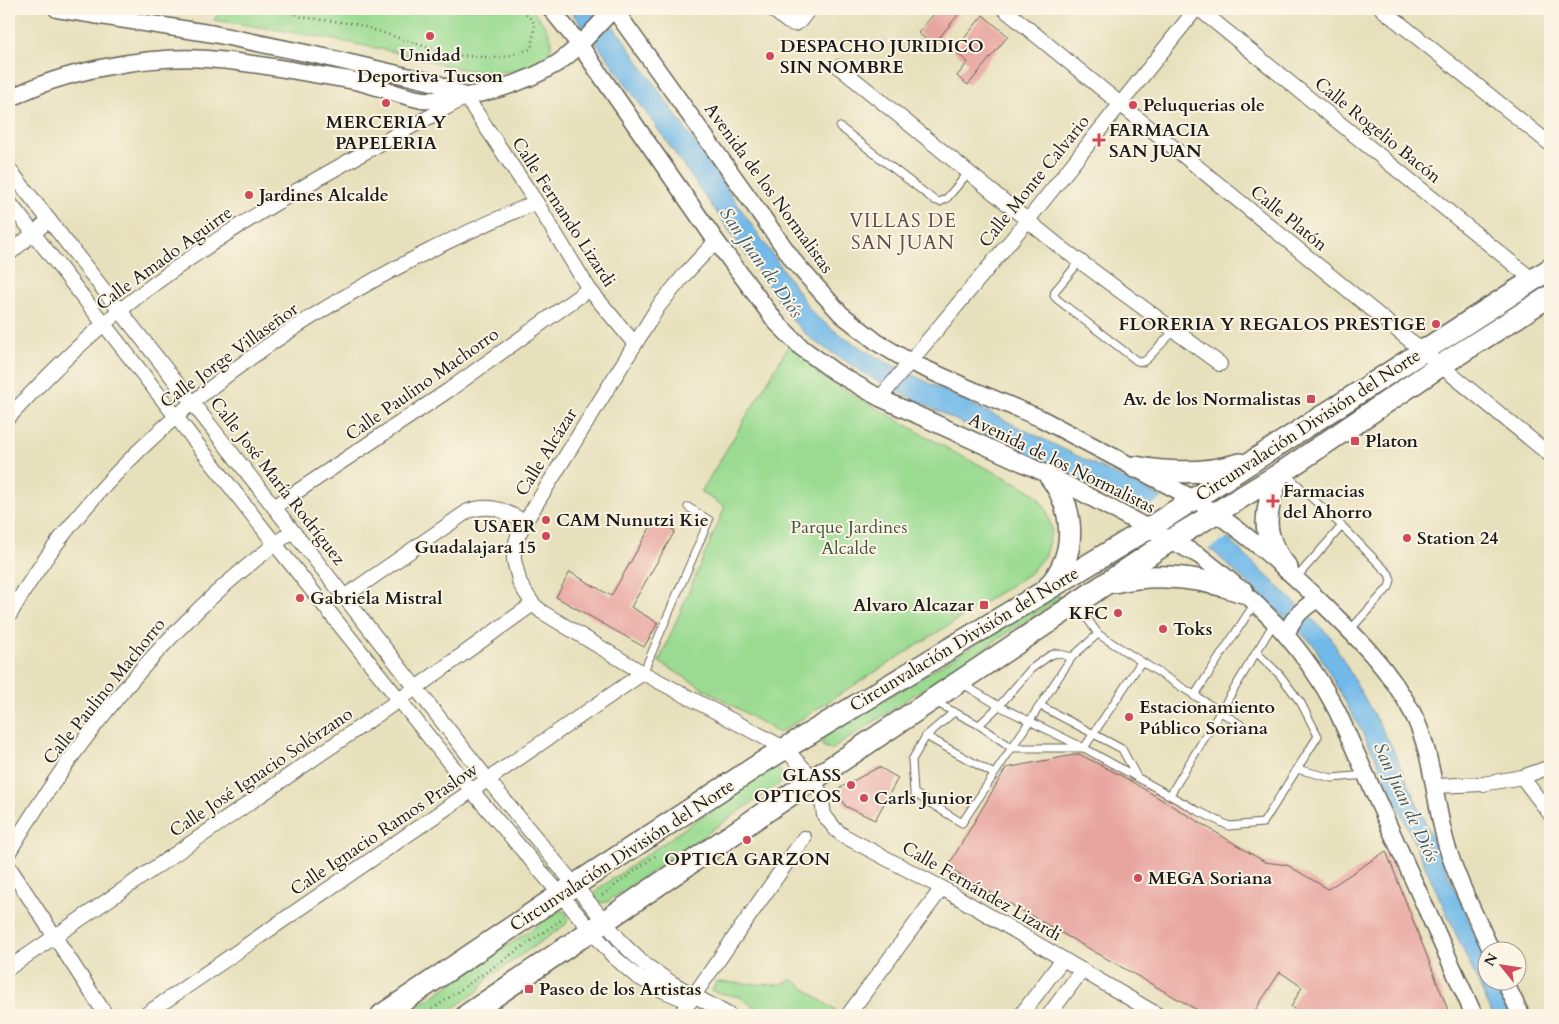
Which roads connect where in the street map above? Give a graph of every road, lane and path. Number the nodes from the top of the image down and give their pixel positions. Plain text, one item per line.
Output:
1 (57, 9) edge
2 (282, 9) edge
3 (523, 9) edge
4 (551, 9) edge
5 (772, 9) edge
6 (810, 9) edge
7 (1004, 9) edge
8 (1198, 9) edge
9 (1382, 9) edge
10 (613, 10) edge
11 (186, 30) junction
12 (581, 42) junction
13 (234, 62) junction
14 (839, 67) dead end
15 (466, 97) junction
16 (9, 99) edge
17 (1120, 104) junction
18 (840, 127) dead end
19 (1550, 144) edge
20 (9, 169) edge
21 (969, 172) junction
22 (9, 202) edge
23 (536, 202) junction
24 (49, 220) junction
25 (1028, 220) junction
26 (33, 233) junction
27 (716, 241) junction
28 (9, 254) edge
29 (1080, 260) junction
30 (1542, 274) edge
31 (589, 289) junction
32 (1550, 296) edge
33 (120, 311) junction
34 (104, 324) junction
35 (1174, 331) junction
36 (635, 344) junction
37 (1422, 351) junction
38 (908, 364) junction
39 (1220, 364) dead end
40 (1440, 366) junction
41 (882, 395) junction
42 (192, 403) junction
43 (176, 416) junction
44 (9, 417) edge
45 (1550, 456) edge
46 (1259, 457) junction
47 (1135, 468) junction
48 (1280, 473) junction
49 (1049, 475) junction
50 (1190, 502) junction
51 (688, 507) dead end
52 (274, 508) junction
53 (1214, 514) junction
54 (525, 522) junction
55 (1342, 526) junction
56 (1151, 527) junction
57 (292, 531) junction
58 (1173, 539) junction
59 (275, 544) junction
60 (1291, 573) junction
61 (1104, 584) junction
62 (1045, 591) junction
63 (344, 597) junction
64 (1249, 597) junction
65 (1314, 601) junction
66 (1076, 603) junction
67 (533, 604) junction
68 (9, 616) edge
69 (1283, 629) junction
70 (1350, 630) junction
71 (1098, 634) junction
72 (1256, 652) junction
73 (1072, 657) junction
74 (1141, 662) junction
75 (643, 673) junction
76 (959, 681) junction
77 (416, 688) junction
78 (1194, 696) junction
79 (399, 700) junction
80 (931, 700) junction
81 (999, 706) junction
82 (1040, 706) junction
83 (954, 712) junction
84 (1220, 713) junction
85 (1031, 721) junction
86 (979, 726) junction
87 (1246, 728) dead end
88 (926, 736) junction
89 (1094, 736) junction
90 (784, 748) junction
91 (1012, 748) junction
92 (1084, 748) junction
93 (1550, 767) edge
94 (1297, 769) junction
95 (994, 774) junction
96 (1366, 775) junction
97 (1522, 777) junction
98 (1137, 778) junction
99 (814, 779) junction
100 (488, 780) junction
101 (1434, 786) junction
102 (472, 791) junction
103 (1170, 795) junction
104 (1550, 814) edge
105 (804, 838) dead end
106 (9, 852) edge
107 (9, 867) edge
108 (942, 888) junction
109 (567, 890) junction
110 (562, 920) dead end
111 (597, 925) junction
112 (54, 936) junction
113 (1488, 942) edge
114 (1063, 959) junction
115 (9, 968) edge
116 (1082, 970) junction
117 (1510, 992) edge
118 (692, 999) junction
119 (106, 1015) edge
120 (145, 1015) edge
121 (382, 1015) edge
122 (424, 1015) edge
123 (467, 1015) edge
124 (680, 1015) edge
125 (725, 1015) edge
126 (729, 1015) edge
127 (848, 1015) edge
128 (1021, 1015) edge
129 (1048, 1015) edge
130 (1158, 1015) edge
131 (1474, 1015) edge
132 (1521, 1015) edge

1 - 11 street
2 - 3 path
4 - 12 street, Avenida de los Normalistas
5 - 6 street
7 - 17 street, Calle Platón
8 - 17 street, Calle Monte Calvario
8 - 30 street, Calle Rogelio Bacón
9 - 19 street
10 - 12 street
10 - 38 street, Avenida de los Normalistas
11 - 13 street
11 - 15 street
12 - 15 street
12 - 27 street, Avenida de los Normalistas
13 - 15 street
13 - 16 street
14 - 21 street
15 - 23 street, Calle Fernando Lizardi
15 - 33 street, Calle Amado Aguirre
17 - 25 street, Calle Monte Calvario
17 - 37 street, Calle Platón
18 - 21 lane
20 - 24 street, Calle José María Rodríguez
21 - 25 street
22 - 26 street
23 - 31 street, Calle Fernando Lizardi
23 - 42 street, Calle Jorge Villaseñor
24 - 26 street
24 - 33 street, Calle José María Rodríguez
25 - 29 street
25 - 38 street, Calle Monte Calvario
26 - 28 street
26 - 34 street
27 - 36 street, Calle Alcázar
27 - 41 street, Avenida de los Normalistas
29 - 35 street
29 - 35 lane
30 - 37 main road, Circunvalación División del Norte
31 - 36 street, Calle Fernando Lizardi
31 - 52 street, Calle Paulino Machorro
32 - 40 main road, Circunvalación División del Norte
33 - 34 street, Calle Amado Aguirre
33 - 42 street, Calle José María Rodríguez
34 - 43 street
34 - 44 street, Calle Amado Aguirre
35 - 39 street
36 - 54 street, Calle Alcázar
37 - 40 street, Calle Platón
37 - 46 main road, Circunvalación División del Norte
38 - 41 street, Calle Monte Calvario
38 - 47 street, Avenida de los Normalistas
40 - 45 street, Calle Platón
40 - 48 main road, Circunvalación División del Norte
41 - 49 street, Avenida de los Normalistas
42 - 43 street, Calle Jorge Villaseñor
42 - 52 street, Calle José María Rodríguez
43 - 59 street
43 - 68 street, Calle Jorge Villaseñor
46 - 47 main road
46 - 50 main road, Circunvalación División del Norte
47 - 50 street, Avenida de los Normalistas
48 - 53 main road, Circunvalación División del Norte
48 - 55 lane
48 - 60 main road
49 - 56 street, Avenida de los Normalistas
49 - 62 main road
50 - 53 street, Avenida de los Normalistas
50 - 56 main road, Circunvalación División del Norte
51 - 75 lane
52 - 57 street, Calle José María Rodríguez
53 - 58 main road, Circunvalación División del Norte
53 - 60 street, Avenida de los Normalistas
54 - 63 street
54 - 67 street, Calle Alcázar
55 - 60 lane
55 - 70 lane
56 - 58 street, Avenida de los Normalistas
56 - 62 main road, Circunvalación División del Norte
57 - 59 street, Calle Paulino Machorro
57 - 63 street, Calle José María Rodríguez
58 - 61 main road, Circunvalación División del Norte
58 - 64 street, Avenida de los Normalistas
59 - 79 street
59 - 106 street, Calle Paulino Machorro
60 - 65 street, Avenida de los Normalistas
61 - 64 main road
61 - 66 main road, Circunvalación División del Norte
62 - 90 main road, Circunvalación División del Norte
63 - 77 street, Calle José María Rodríguez
64 - 69 street, Avenida de los Normalistas
64 - 78 lane
65 - 69 street
65 - 70 street, Avenida de los Normalistas
66 - 71 lane
66 - 76 main road, Circunvalación División del Norte
67 - 75 street, Calle Alcázar
67 - 77 street, Calle José Ignacio Solórzano
69 - 72 lane
69 - 96 street, Avenida de los Normalistas
70 - 101 street, Avenida de los Normalistas
71 - 73 lane
71 - 74 lane
72 - 84 lane
72 - 94 lane
73 - 81 lane
73 - 82 lane
74 - 78 lane
74 - 89 lane
75 - 90 street, Calle Alcázar
75 - 100 street, Calle Ignacio Ramos Praslow
76 - 80 main road, Circunvalación División del Norte
76 - 81 lane
77 - 79 street, Calle José Ignacio Solórzano
77 - 100 street, Calle José María Rodríguez
78 - 84 lane
79 - 102 street
79 - 112 street, Calle José Ignacio Solórzano
80 - 83 lane
80 - 99 main road, Circunvalación División del Norte
81 - 85 lane
81 - 86 lane
82 - 85 lane
82 - 89 lane
83 - 86 lane
83 - 88 lane
84 - 87 lane
84 - 103 lane
85 - 91 lane
85 - 92 lane
86 - 91 lane
88 - 95 lane
88 - 95 lane
89 - 92 lane
89 - 98 lane
90 - 99 street, Calle Alcázar
90 - 109 main road, Circunvalación División del Norte
91 - 92 lane
91 - 95 lane
92 - 98 lane
93 - 97 street
94 - 96 lane
94 - 103 lane
96 - 131 street, Avenida de los Normalistas
97 - 101 street
97 - 104 street
98 - 103 lane
99 - 108 street, Calle Fernández Lizardi
99 - 111 main road, Circunvalación División del Norte
100 - 102 street, Calle Ignacio Ramos Praslow
100 - 109 street, Calle José María Rodríguez
101 - 113 street, Avenida de los Normalistas
102 - 109 street
102 - 120 street, Calle Ignacio Ramos Praslow
105 - 118 street
107 - 112 street
108 - 114 street, Calle Fernández Lizardi
108 - 127 street
109 - 111 street
109 - 121 main road, Circunvalación División del Norte
110 - 122 path
111 - 118 street
111 - 123 main road, Circunvalación División del Norte
112 - 115 street, Calle José Ignacio Solórzano
112 - 119 street
114 - 116 street, Calle Fernández Lizardi
114 - 128 street
116 - 129 street
116 - 130 street, Calle Fernández Lizardi
117 - 132 street
118 - 124 street
118 - 125 street
118 - 126 street

